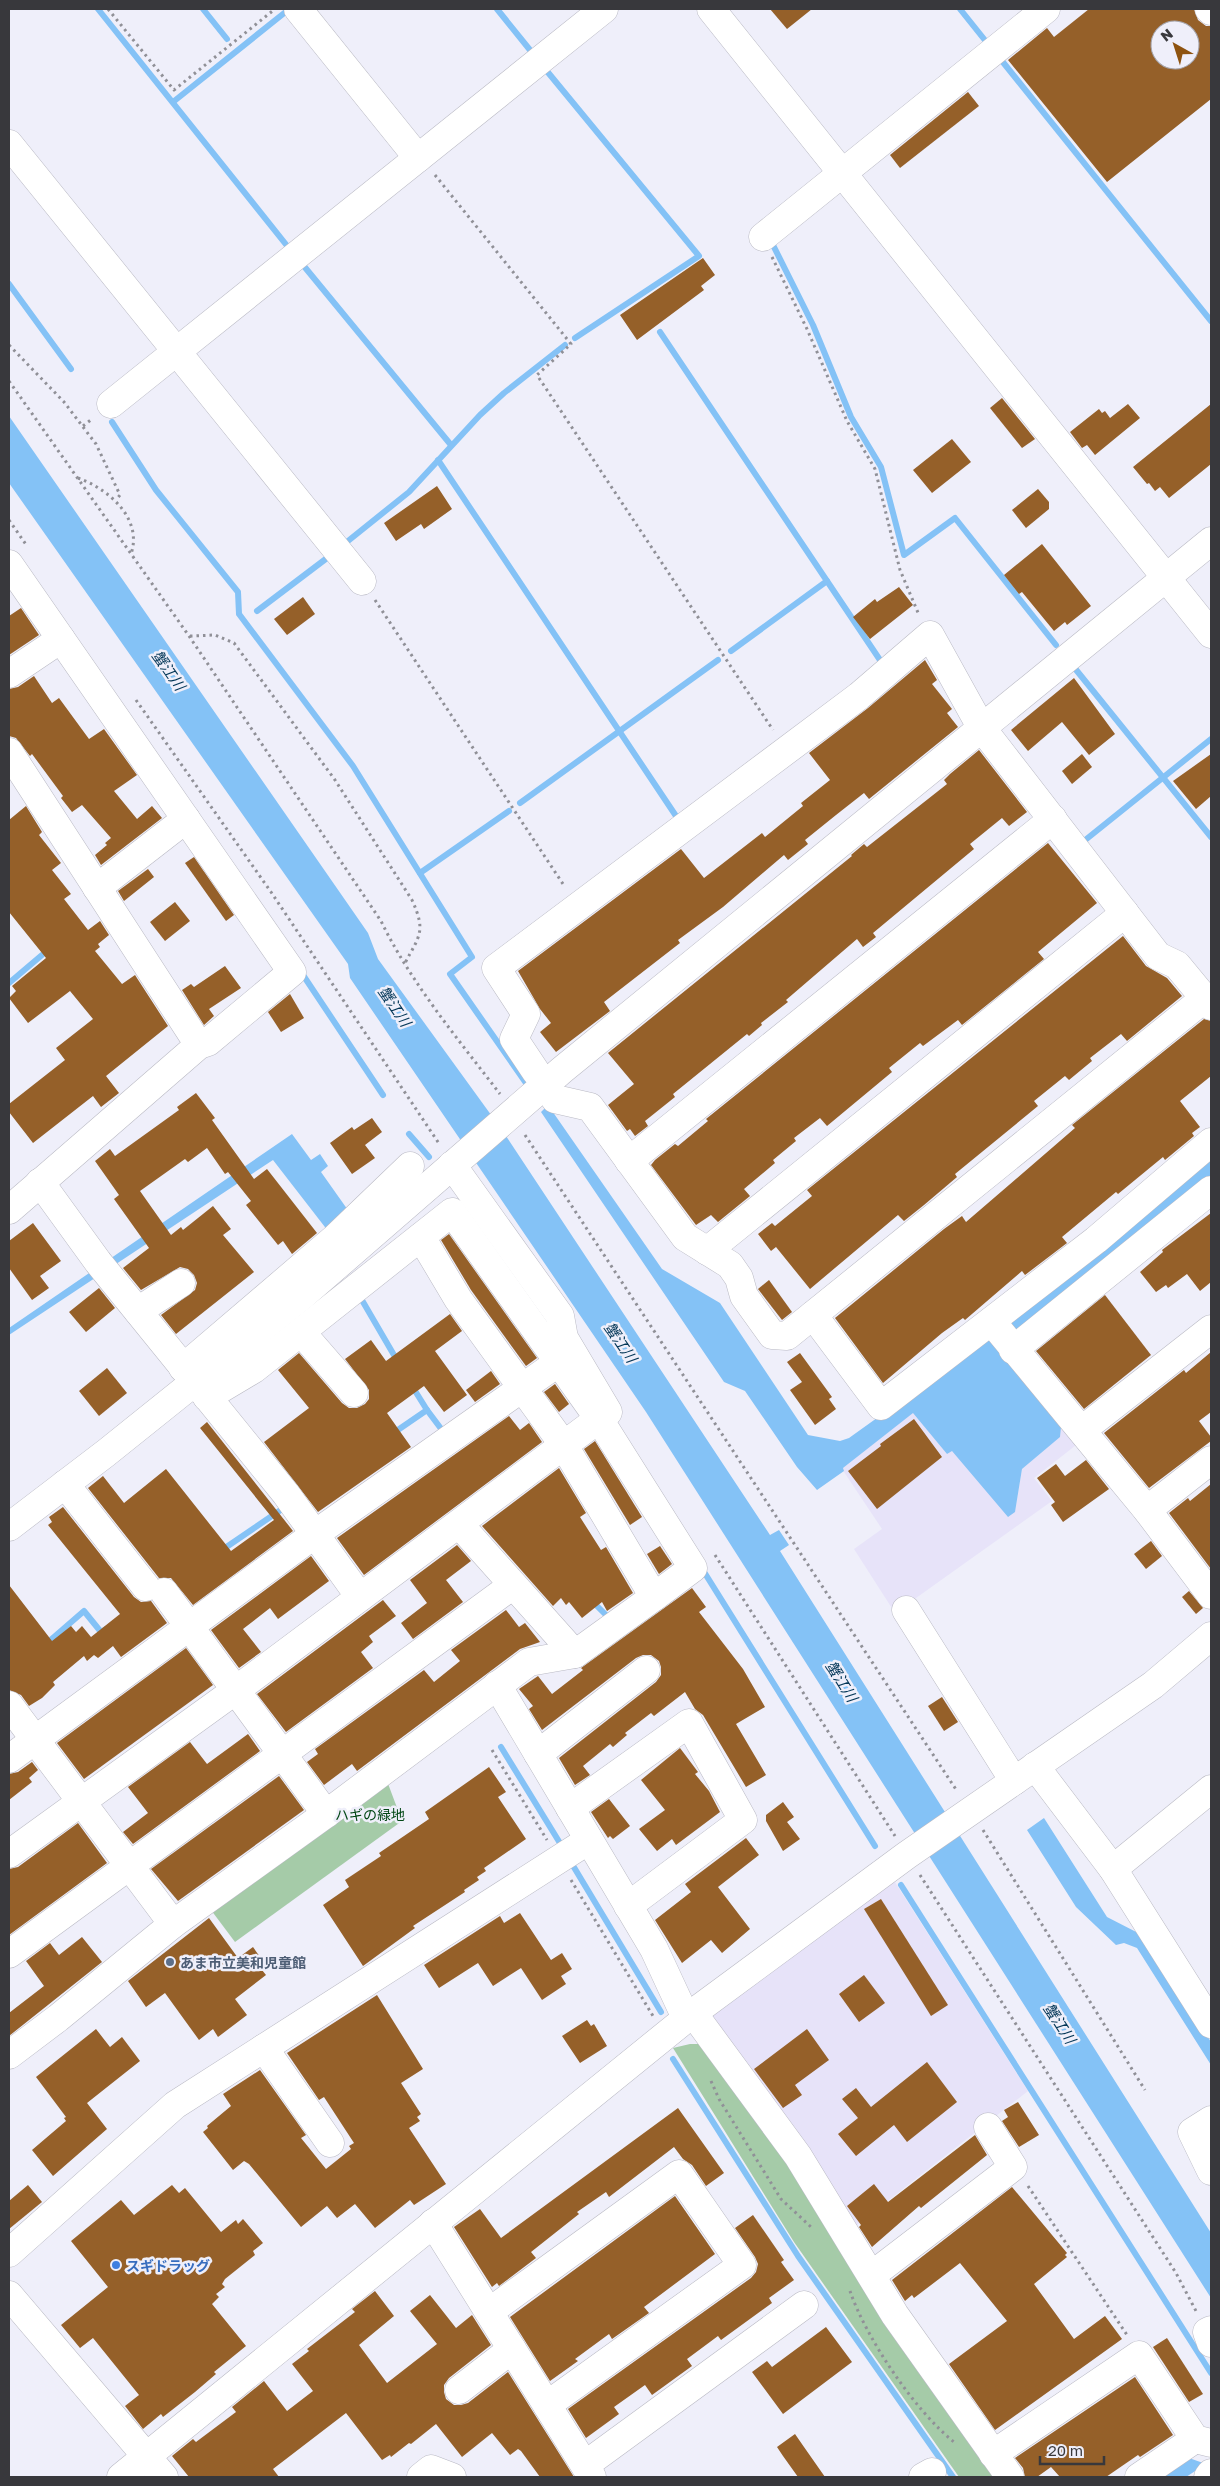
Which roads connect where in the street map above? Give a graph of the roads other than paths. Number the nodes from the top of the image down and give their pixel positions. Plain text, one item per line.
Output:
1 (298, 9) edge
2 (604, 9) edge
3 (711, 9) edge
4 (1046, 9) edge
5 (9, 144) edge
6 (419, 157) junction
7 (843, 173) junction
8 (763, 237) road end
9 (176, 353) junction
10 (111, 404) dead end
11 (1211, 541) edge
12 (9, 564) edge
13 (1166, 578) junction
14 (362, 581) road end
15 (1211, 634) edge
16 (61, 639) junction
17 (9, 674) edge
18 (981, 727) junction
19 (11, 763) edge
20 (186, 819) junction
21 (1053, 820) junction
22 (97, 888) junction
23 (1125, 913) junction
24 (1208, 1002) edge
25 (199, 1045) junction
26 (536, 1072) dead end
27 (555, 1099) dead end
28 (1211, 1142) edge
29 (629, 1161) junction
30 (455, 1163) junction
31 (410, 1166) dead end
32 (40, 1182) junction
33 (1211, 1190) edge
34 (9, 1210) edge
35 (421, 1237) junction
36 (708, 1251) junction
37 (181, 1283) dead end
38 (138, 1311) junction
39 (813, 1315) junction
40 (1211, 1329) edge
41 (301, 1332) junction
42 (1003, 1336) junction
43 (559, 1362) junction
44 (195, 1382) junction
45 (522, 1388) junction
46 (354, 1393) dead end
47 (599, 1419) junction
48 (1082, 1430) junction
49 (563, 1444) junction
50 (1211, 1460) edge
51 (65, 1484) junction
52 (1147, 1510) junction
53 (459, 1524) junction
54 (9, 1527) edge
55 (315, 1534) junction
56 (513, 1584) junction
57 (1211, 1595) edge
58 (360, 1597) junction
59 (654, 1597) junction
60 (906, 1610) dead end
61 (189, 1626) junction
62 (1211, 1636) edge
63 (576, 1654) junction
64 (646, 1670) dead end
65 (497, 1685) junction
66 (236, 1690) junction
67 (9, 1705) edge
68 (35, 1740) junction
69 (538, 1754) junction
70 (283, 1755) junction
71 (9, 1759) edge
72 (1025, 1773) junction
73 (1211, 1789) edge
74 (81, 1802) junction
75 (570, 1808) junction
76 (326, 1814) junction
77 (571, 1851) junction
78 (9, 1854) edge
79 (130, 1866) junction
80 (1113, 1869) junction
81 (628, 1906) junction
82 (172, 1924) junction
83 (9, 1954) edge
84 (110, 1999) dead end
85 (690, 2016) junction
86 (1211, 2024) edge
87 (264, 2048) junction
88 (9, 2055) edge
89 (9, 2072) edge
90 (1211, 2120) edge
91 (988, 2127) dead end
92 (330, 2143) dead end
93 (1211, 2171) edge
94 (433, 2223) junction
95 (9, 2253) edge
96 (872, 2275) junction
97 (9, 2295) edge
98 (804, 2305) dead end
99 (489, 2312) junction
100 (512, 2349) junction
101 (459, 2390) dead end
102 (547, 2405) junction
103 (1203, 2441) edge
104 (993, 2454) junction
105 (146, 2456) junction
106 (589, 2471) edge
107 (1211, 2473) edge
108 (121, 2477) edge
109 (164, 2477) edge
110 (421, 2477) edge
111 (452, 2477) edge
112 (1010, 2477) edge
113 (1139, 2477) edge
114 (1208, 2477) edge

1 - 6 street
2 - 6 street
3 - 7 street
4 - 7 street
5 - 9 street
6 - 9 street
7 - 8 street
7 - 13 street
9 - 10 street
9 - 14 street
11 - 13 street
12 - 16 street
13 - 15 street
13 - 18 street
16 - 17 street
16 - 20 street
18 - 21 street
18 - 26 street
18 - 30 street
19 - 22 street
20 - 22 street
20 - 25 street
21 - 23 street
21 - 29 street
22 - 25 street
23 - 24 street
23 - 36 street
24 - 39 street
25 - 32 street
27 - 29 street
28 - 42 street
29 - 36 street
30 - 44 street
30 - 47 street
31 - 44 street
32 - 34 street
32 - 38 street
33 - 42 street
35 - 41 street
35 - 43 street
35 - 45 street
36 - 39 street
37 - 38 street
38 - 44 street
39 - 42 street
40 - 48 street
41 - 44 street
41 - 46 street
42 - 48 street
43 - 45 street
43 - 47 street
44 - 51 street
44 - 55 street
45 - 49 street
45 - 55 street
47 - 49 street
47 - 59 street
48 - 52 street
49 - 53 street
49 - 59 street
50 - 52 street
51 - 54 street
51 - 61 street
52 - 57 street
53 - 56 street
53 - 58 street
55 - 58 street
55 - 61 street
56 - 63 street
56 - 70 street
58 - 66 street
59 - 63 street
60 - 72 street
61 - 66 street
61 - 68 street
62 - 72 street
63 - 65 street
64 - 69 street
65 - 69 street
65 - 76 street
66 - 70 street
66 - 74 street
67 - 68 street
68 - 71 street
68 - 74 street
69 - 75 street
70 - 76 street
70 - 79 street
72 - 80 street
72 - 85 street
73 - 80 street
74 - 78 street
74 - 79 street
75 - 77 street
75 - 81 street
76 - 82 street
77 - 81 street
77 - 87 street
79 - 82 street
79 - 83 street
80 - 86 street
81 - 85 street
82 - 88 street
84 - 89 street
85 - 94 street
85 - 96 street
87 - 92 street
87 - 95 street
90 - 93 street
91 - 96 street
94 - 99 street
94 - 105 street
96 - 104 street
97 - 105 street
98 - 106 street
99 - 100 street
99 - 102 street
100 - 101 street
100 - 102 street
102 - 106 street
103 - 104 street
103 - 113 street
104 - 112 street
105 - 108 street
105 - 109 street
107 - 114 street
110 - 111 street

